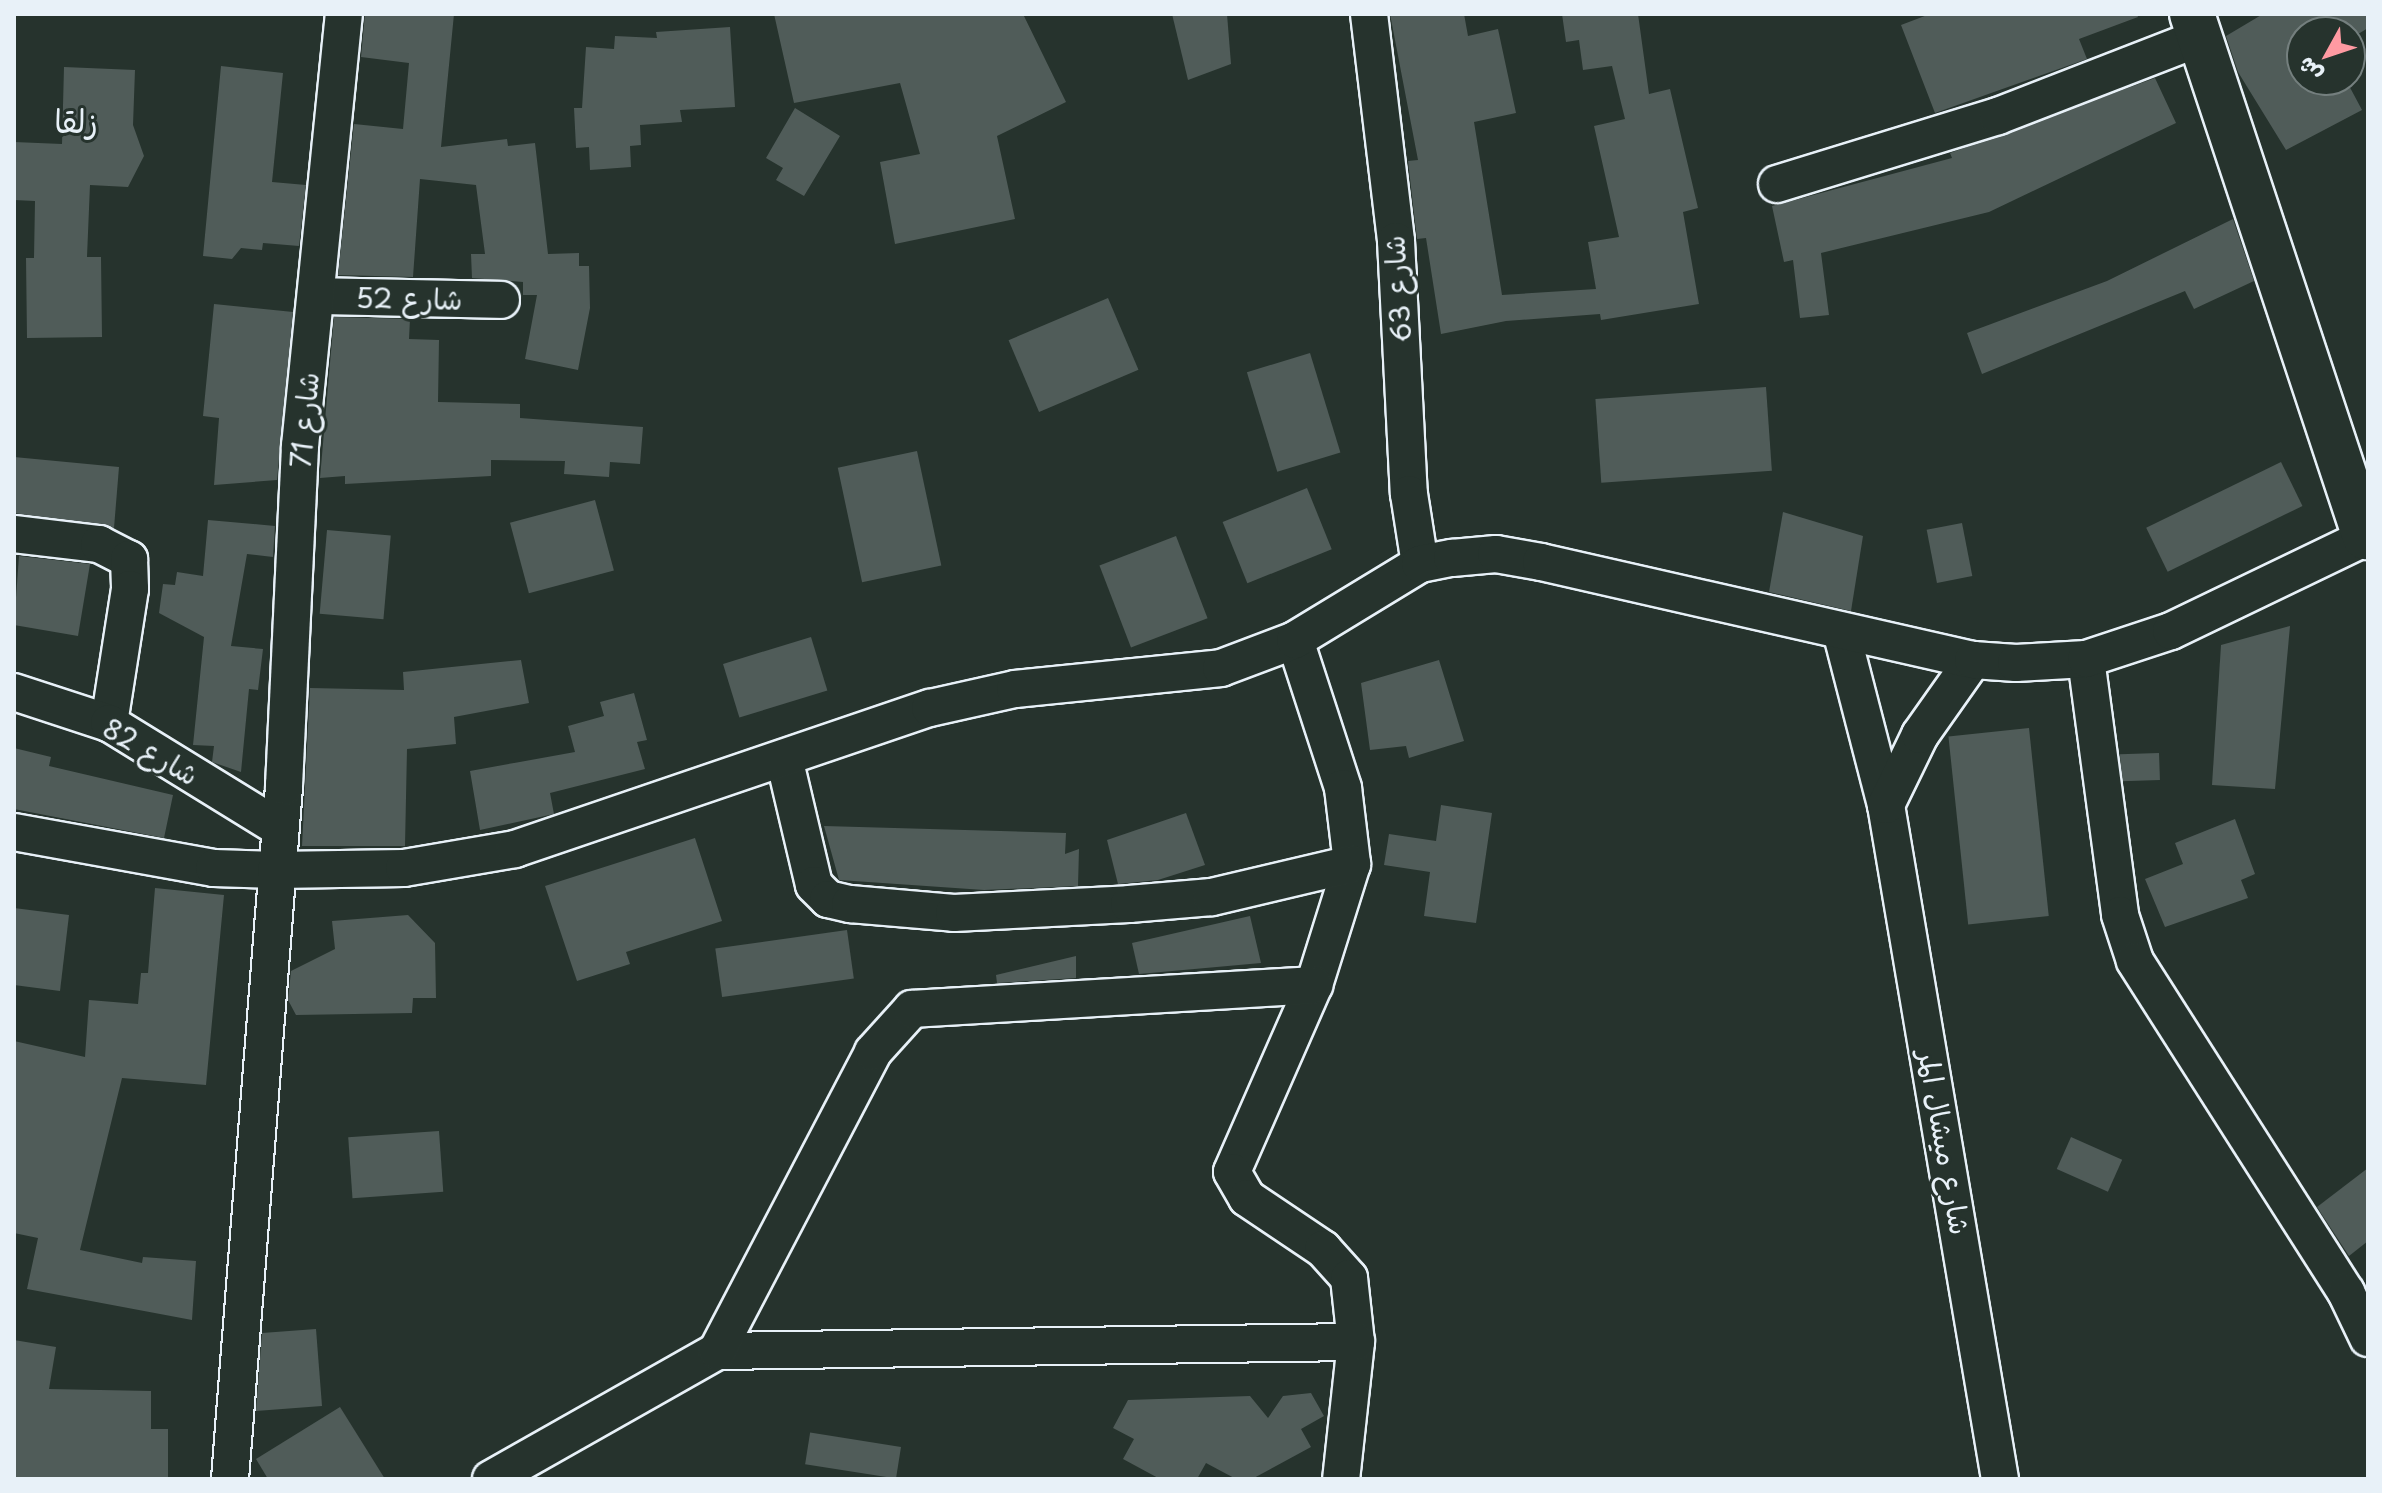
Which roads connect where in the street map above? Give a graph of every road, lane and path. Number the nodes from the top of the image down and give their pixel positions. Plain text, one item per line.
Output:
1 (344, 14) edge
2 (1369, 14) edge
3 (2195, 26) edge
4 (1777, 184) dead end
5 (317, 296) junction
6 (501, 300) dead end
7 (14, 534) edge
8 (2366, 537) edge
9 (1420, 564) junction
10 (1841, 631) junction
11 (1295, 640) junction
12 (2086, 659) junction
13 (1973, 660) junction
14 (14, 692) edge
15 (109, 723) junction
16 (784, 758) junction
17 (1886, 805) junction
18 (280, 828) junction
19 (14, 832) edge
20 (1352, 864) junction
21 (276, 870) junction
22 (1314, 985) junction
23 (2368, 1338) edge
24 (1356, 1342) junction
25 (717, 1351) junction
26 (230, 1479) edge
27 (491, 1479) edge
28 (1341, 1479) edge
29 (2000, 1479) edge

1 - 5 street, شارع 71
2 - 9 street, شارع 63
3 - 4 street
3 - 8 street
5 - 6 street, شارع 52
5 - 18 street, شارع 71
7 - 15 street
8 - 12 street
9 - 10 street
9 - 11 street
10 - 13 street
10 - 17 street, شارع ميشال المر
11 - 16 street
11 - 20 street
12 - 13 street
12 - 23 street
13 - 17 street
14 - 15 street, شارع 82
15 - 18 street, شارع 82
16 - 20 street
16 - 21 street
17 - 29 street, شارع ميشال المر
18 - 21 street, شارع 71
19 - 21 street
20 - 22 street
21 - 26 street, شارع 71
22 - 24 street
22 - 25 street
24 - 25 street
24 - 28 street
25 - 27 street

